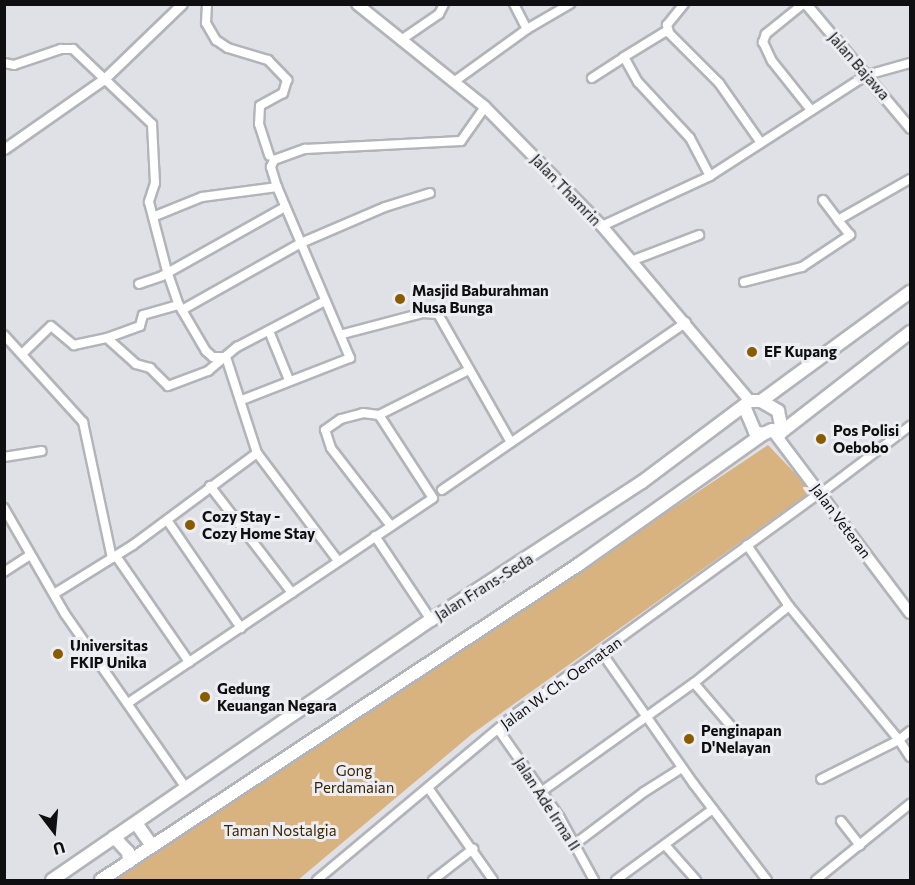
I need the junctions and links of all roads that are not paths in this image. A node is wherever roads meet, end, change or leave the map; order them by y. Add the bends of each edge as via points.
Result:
1 (182, 4) edge
2 (207, 4) edge
3 (357, 4) edge
4 (444, 4) edge
5 (514, 4) edge
6 (570, 4) edge
7 (684, 4) edge
8 (805, 4) edge
9 (527, 29) junction
10 (668, 30) junction
11 (401, 40) junction
12 (624, 57) junction
13 (4, 63) edge
14 (910, 63) edge
15 (867, 75) junction
16 (592, 78) dead end
17 (104, 79) junction
18 (455, 81) junction
19 (485, 107) junction
20 (811, 110) junction
21 (910, 128) edge
22 (761, 143) junction
23 (4, 149) edge
24 (269, 155) dead end
25 (710, 176) junction
26 (910, 179) edge
27 (278, 187) junction
28 (430, 193) dead end
29 (823, 200) dead end
30 (285, 207) junction
31 (155, 216) junction
32 (838, 220) junction
33 (602, 226) junction
34 (699, 235) dead end
35 (301, 243) junction
36 (631, 261) junction
37 (167, 271) junction
38 (744, 282) dead end
39 (139, 284) dead end
40 (910, 292) edge
41 (325, 302) junction
42 (181, 308) junction
43 (686, 322) junction
44 (269, 331) junction
45 (910, 332) edge
46 (343, 334) junction
47 (4, 335) edge
48 (107, 338) junction
49 (22, 354) junction
50 (226, 357) junction
51 (469, 369) junction
52 (290, 380) junction
53 (242, 400) junction
54 (752, 403) junction
55 (379, 415) junction
56 (910, 426) edge
57 (772, 431) junction
58 (510, 441) junction
59 (42, 451) dead end
60 (257, 453) junction
61 (4, 457) edge
62 (210, 486) junction
63 (442, 490) dead end
64 (817, 496) junction
65 (4, 508) edge
66 (167, 520) junction
67 (391, 526) junction
68 (375, 536) junction
69 (747, 544) junction
70 (29, 556) junction
71 (114, 557) junction
72 (338, 561) junction
73 (4, 572) edge
74 (292, 593) junction
75 (54, 594) junction
76 (789, 606) junction
77 (910, 613) edge
78 (431, 620) junction
79 (242, 628) junction
80 (602, 653) junction
81 (189, 662) junction
82 (694, 682) junction
83 (128, 703) junction
84 (648, 717) junction
85 (498, 729) junction
86 (910, 731) edge
87 (736, 732) dead end
88 (899, 740) junction
89 (910, 757) edge
90 (682, 768) junction
91 (821, 779) dead end
92 (186, 788) junction
93 (429, 789) junction
94 (541, 792) junction
95 (910, 804) edge
96 (712, 809) junction
97 (841, 821) dead end
98 (136, 823) junction
99 (114, 837) junction
100 (575, 844) junction
101 (665, 845) junction
102 (860, 845) junction
103 (152, 846) junction
104 (473, 849) junction
105 (129, 862) junction
106 (52, 880) edge
107 (101, 880) edge
108 (317, 880) edge
109 (433, 880) edge
110 (493, 880) edge
111 (594, 880) edge
112 (616, 880) edge
113 (696, 880) edge
114 (767, 880) edge
115 (816, 880) edge

1 - 17 street
2 - 24 street via 206,23 216,40 228,48 268,60 287,80 283,93 266,100 260,109 259,124
3 - 11 main road, Jalan Thamrin
4 - 11 street via 439,14
5 - 9 street
6 - 9 street
7 - 10 street
8 - 15 street, Jalan Bajawa
8 - 20 street via 766,34 763,42 772,61
9 - 18 street
10 - 12 street
10 - 22 street via 719,83
11 - 18 main road, Jalan Thamrin
12 - 16 street
12 - 25 street via 638,82 690,138
13 - 17 street via 14,65 61,49 73,49
14 - 15 street
15 - 20 street
15 - 21 street, Jalan Bajawa
17 - 23 street
17 - 31 street via 153,126 155,183 149,202
18 - 19 main road, Jalan Thamrin
19 - 27 street via 461,141 330,146 281,155 271,167
19 - 33 main road, Jalan Thamrin
20 - 22 street
22 - 25 street
25 - 33 street
26 - 32 street
27 - 30 street
27 - 31 street via 202,197
28 - 35 street via 385,207
29 - 32 street
30 - 35 street
30 - 37 street
31 - 37 street
32 - 38 street via 850,235 802,267
33 - 36 main road, Jalan Thamrin
34 - 36 street
35 - 41 street
35 - 42 street
36 - 43 main road, Jalan Thamrin
37 - 39 street
37 - 42 street
40 - 54 main road, Jalan Frans-Seda
41 - 44 street
41 - 46 street
42 - 48 street via 143,315 140,326
42 - 50 street via 206,351 213,357
43 - 54 main road, Jalan Thamrin
43 - 58 street
44 - 50 street
44 - 52 street
45 - 57 main road
46 - 51 street via 390,320 436,313
46 - 52 street via 349,359
47 - 49 street
48 - 49 street via 72,344 51,326
48 - 50 street via 136,364 150,368 168,386 208,371
49 - 71 street via 83,422
50 - 53 street
51 - 55 street
51 - 58 street
52 - 53 street
53 - 60 street
54 - 57 main road via 755,432
54 - 57 main road via 778,411
54 - 78 main road, Jalan Frans-Seda via 642,482
55 - 67 street via 433,498
55 - 67 street via 363,413 341,419 325,430 331,448
56 - 64 street, Jalan W. Ch. Oematan
57 - 64 main road, Jalan Veteran
57 - 103 main road via 578,565
58 - 63 street
59 - 61 street
60 - 62 street
60 - 72 street
62 - 66 street
62 - 74 street
64 - 69 street, Jalan W. Ch. Oematan
64 - 77 main road, Jalan Veteran
65 - 70 street
66 - 71 street
66 - 79 street
67 - 68 street
68 - 72 street
68 - 78 street
69 - 76 street
69 - 80 street, Jalan W. Ch. Oematan
70 - 73 street
70 - 75 street
71 - 75 street
71 - 81 street
72 - 74 street
74 - 79 street
75 - 83 street
76 - 82 street
76 - 88 street
78 - 92 main road, Jalan Frans-Seda
79 - 81 street
80 - 84 street
80 - 85 street, Jalan W. Ch. Oematan
81 - 83 street
82 - 84 street
82 - 87 street
83 - 92 street
84 - 90 street
84 - 94 street
85 - 93 street, Jalan W. Ch. Oematan
85 - 94 street, Jalan Ade Irma II
86 - 88 street
88 - 89 street
88 - 91 street
90 - 96 street
90 - 100 street
92 - 98 main road, Jalan Frans-Seda
93 - 104 street
93 - 108 street, Jalan W. Ch. Oematan
94 - 100 street, Jalan Ade Irma II
95 - 102 street
96 - 101 street
96 - 114 street
97 - 102 street
98 - 99 main road, Jalan Frans-Seda
98 - 103 main road
99 - 105 main road via 128,852
99 - 106 main road, Jalan Frans-Seda
100 - 111 street, Jalan Ade Irma II
101 - 112 street
101 - 113 street
102 - 115 street
103 - 105 main road
104 - 109 street
104 - 110 street
105 - 107 main road

